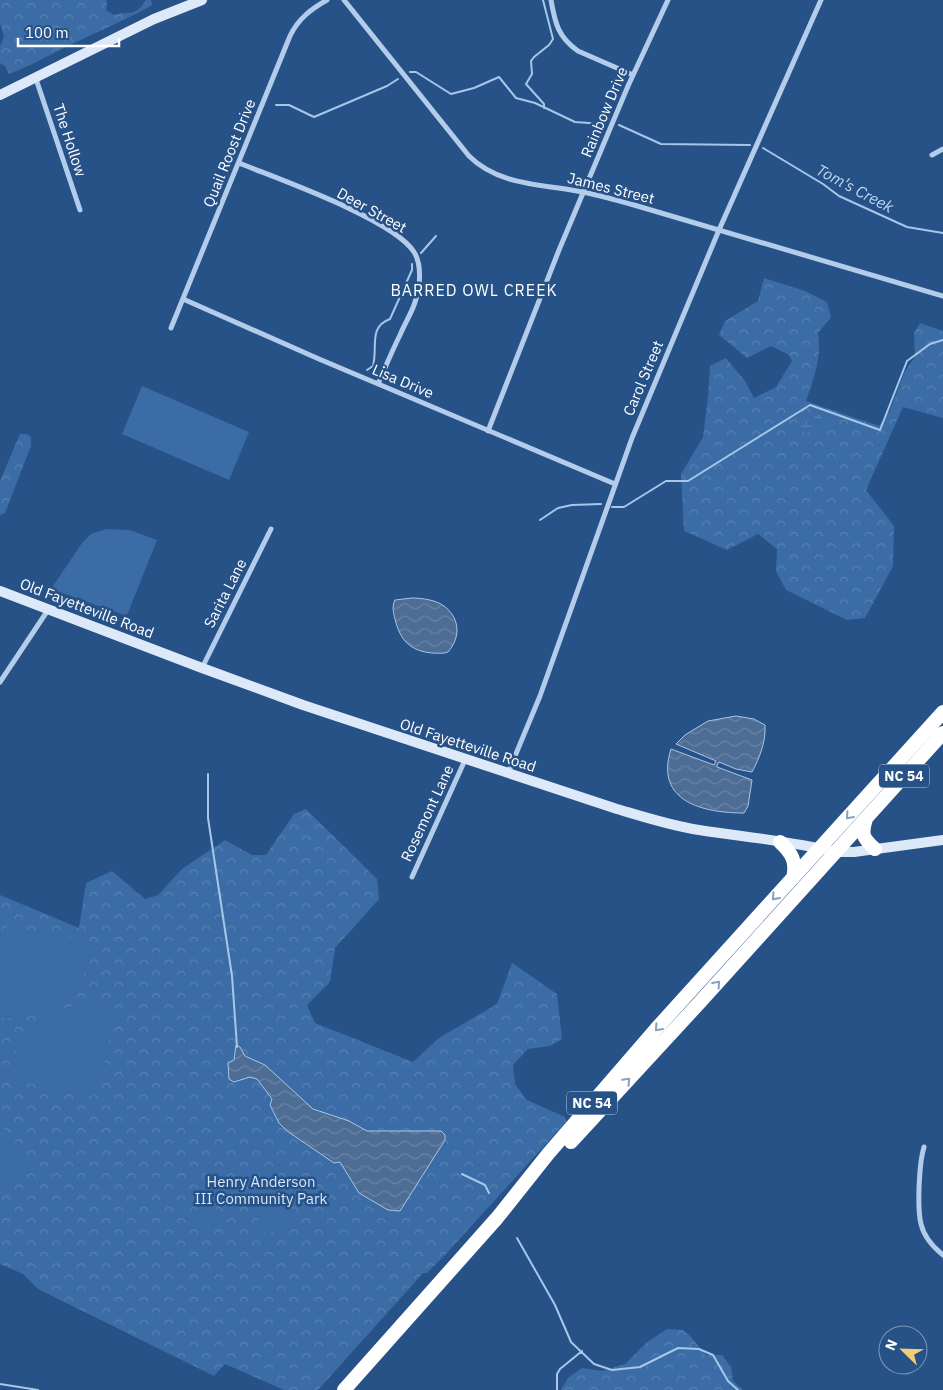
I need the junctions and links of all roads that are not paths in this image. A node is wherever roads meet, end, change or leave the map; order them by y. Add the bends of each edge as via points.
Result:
1 (202, 0) edge
2 (327, 0) edge
3 (344, 0) edge
4 (551, 0) edge
5 (668, 0) edge
6 (821, 0) edge
7 (633, 75) junction
8 (36, 78) junction
9 (0, 95) edge
10 (943, 149) edge
11 (932, 155) dead end
12 (238, 163) junction
13 (583, 192) junction
14 (80, 210) dead end
15 (719, 230) junction
16 (943, 296) edge
17 (183, 299) junction
18 (172, 328) dead end
19 (378, 384) junction
20 (488, 431) junction
21 (615, 484) junction
22 (271, 529) dead end
23 (0, 591) edge
24 (48, 610) junction
25 (202, 668) junction
26 (0, 682) edge
27 (943, 712) edge
28 (943, 734) edge
29 (466, 760) junction
30 (508, 773) junction
31 (866, 819) junction
32 (943, 840) edge
33 (780, 842) junction
34 (819, 848) junction
35 (875, 849) junction
36 (836, 852) junction
37 (412, 876) dead end
38 (793, 878) junction
39 (924, 1147) dead end
40 (497, 1218) junction
41 (943, 1254) edge
42 (344, 1390) edge

1 - 8 street via 154,19
2 - 12 street, Quail Roost Drive via 314,7 294,28
3 - 13 street, James Street via 476,164 521,183
4 - 7 street via 557,28 570,45
5 - 7 street, Rainbow Drive
6 - 15 street, Carol Street
7 - 13 street, Rainbow Drive
8 - 9 street
8 - 14 street, The Hollow
10 - 11 street
12 - 17 street, Quail Roost Drive
12 - 19 street, Deer Street via 366,217 406,243 415,253 419,283 415,303
13 - 15 street, James Street
13 - 20 street, Rainbow Drive
15 - 16 street, James Street
15 - 21 street, Carol Street
17 - 18 street, Quail Roost Drive
17 - 19 street, Lisa Drive
19 - 20 street, Lisa Drive
20 - 21 street, Lisa Drive
21 - 30 street, Carol Street via 540,696
22 - 25 street, Sarita Lane
23 - 24 street, Old Fayetteville Road
24 - 25 street, Old Fayetteville Road
24 - 26 street
25 - 29 street, Old Fayetteville Road
27 -> 34 highway, NC 54
28 - 31 highway, NC 54
29 - 30 street, Old Fayetteville Road
29 - 37 street, Rosemont Lane
30 - 33 street, Old Fayetteville Road via 617,810 677,825
31 - 35 highway via 864,838
31 - 36 highway, NC 54
32 - 35 street, Old Fayetteville Road
33 - 34 street, Old Fayetteville Road
33 - 38 highway via 794,860
34 - 36 street, Old Fayetteville Road
34 - 38 highway, NC 54
35 - 36 street, Old Fayetteville Road
40 -> 36 highway, NC 54 via 524,1193
38 -> 40 highway, NC 54 via 652,1034
39 - 41 street via 920,1160 920,1223 932,1246
40 - 42 highway, NC 54

